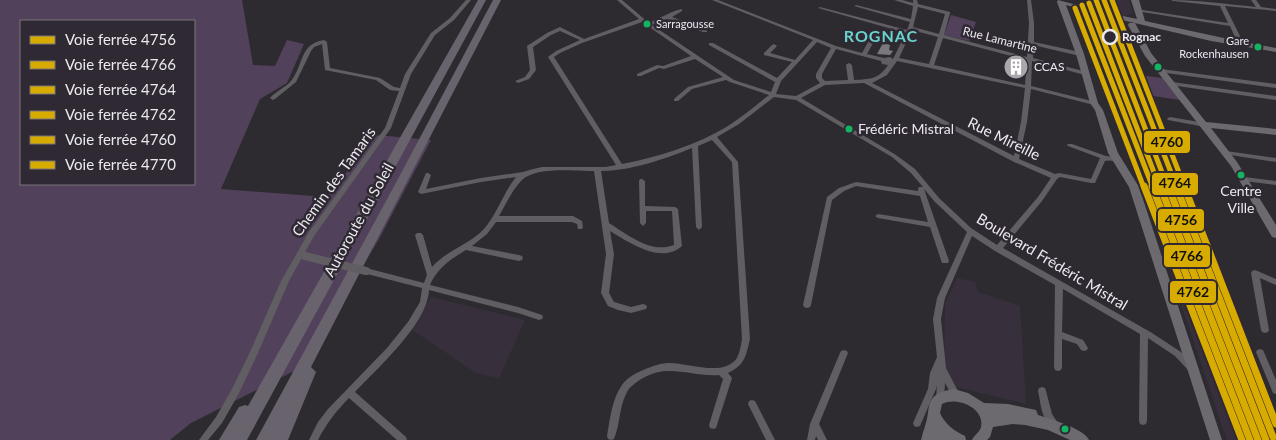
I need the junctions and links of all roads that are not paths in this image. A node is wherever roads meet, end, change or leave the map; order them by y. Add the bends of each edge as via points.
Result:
1 (468, 0) edge
2 (482, 0) edge
3 (498, 0) edge
4 (619, 0) edge
5 (714, 0) edge
6 (896, 0) edge
7 (1029, 0) edge
8 (1173, 0) edge
9 (1253, 0) edge
10 (1058, 1) edge
11 (916, 3) edge
12 (1221, 4) junction
13 (856, 6) dead end
14 (1137, 6) edge
15 (820, 8) dead end
16 (1088, 9) tunnel mouth
17 (1260, 9) junction
18 (680, 10) dead end
19 (1276, 10) edge
20 (668, 17) junction
21 (642, 20) junction
22 (912, 21) junction
23 (1136, 23) junction
24 (649, 25) junction
25 (1232, 25) junction
26 (909, 30) junction
27 (705, 31) dead end
28 (940, 35) junction
29 (874, 36) dead end
30 (816, 40) junction
31 (585, 41) junction
32 (1031, 43) junction
33 (711, 44) dead end
34 (1241, 44) junction
35 (774, 46) dead end
36 (834, 46) junction
37 (1276, 50) edge
38 (1080, 54) junction
39 (864, 55) junction
40 (694, 57) junction
41 (1030, 58) junction
42 (796, 62) junction
43 (893, 62) junction
44 (849, 65) dead end
45 (931, 66) junction
46 (1161, 71) junction
47 (1085, 73) junction
48 (639, 75) dead end
49 (726, 78) junction
50 (518, 81) dead end
51 (778, 81) junction
52 (864, 81) junction
53 (851, 82) junction
54 (824, 83) junction
55 (1172, 84) junction
56 (1276, 86) edge
57 (1029, 87) junction
58 (402, 90) junction
59 (773, 95) junction
60 (273, 98) dead end
61 (797, 98) junction
62 (1276, 98) edge
63 (676, 100) dead end
64 (1094, 104) junction
65 (1170, 118) dead end
66 (1205, 125) junction
67 (1276, 132) edge
68 (713, 136) junction
69 (695, 144) junction
70 (1070, 145) dead end
71 (1226, 153) junction
72 (1105, 158) junction
73 (1117, 159) junction
74 (1016, 160) junction
75 (1276, 160) edge
76 (620, 167) junction
77 (596, 169) junction
78 (525, 174) junction
79 (428, 175) dead end
80 (1055, 177) junction
81 (1244, 179) junction
82 (642, 181) dead end
83 (922, 182) junction
84 (1276, 183) edge
85 (922, 194) junction
86 (642, 208) junction
87 (878, 216) dead end
88 (495, 218) junction
89 (642, 223) dead end
90 (606, 225) junction
91 (933, 225) junction
92 (580, 227) dead end
93 (699, 227) dead end
94 (971, 231) junction
95 (1276, 234) edge
96 (419, 235) dead end
97 (464, 247) junction
98 (998, 249) junction
99 (302, 256) junction
100 (519, 258) dead end
101 (946, 261) dead end
102 (431, 275) junction
103 (1276, 282) edge
104 (1059, 283) junction
105 (426, 287) junction
106 (807, 305) dead end
107 (311, 306) junction
108 (643, 307) dead end
109 (334, 310) junction
110 (540, 317) dead end
111 (1265, 330) dead end
112 (1146, 333) junction
113 (1058, 334) junction
114 (1084, 348) dead end
115 (1260, 352) dead end
116 (844, 353) dead end
117 (1190, 356) junction
118 (941, 363) junction
119 (1058, 367) dead end
120 (1194, 370) junction
121 (721, 372) junction
122 (1276, 390) edge
123 (1042, 391) dead end
124 (350, 392) junction
125 (956, 395) junction
126 (940, 398) junction
127 (752, 404) dead end
128 (982, 409) junction
129 (934, 413) junction
130 (1143, 421) dead end
131 (918, 423) dead end
132 (988, 423) junction
133 (1054, 423) junction
134 (814, 424) junction
135 (713, 425) dead end
136 (611, 436) dead end
137 (942, 437) edge
138 (981, 439) edge
139 (1081, 439) edge
140 (203, 440) edge
141 (227, 440) edge
142 (238, 440) edge
143 (264, 440) edge
144 (280, 440) edge
145 (313, 440) edge
146 (403, 440) edge
147 (771, 440) edge
148 (811, 440) edge
149 (823, 440) edge
150 (927, 440) edge
151 (960, 440) edge
152 (1216, 440) edge

1 - 58 street, Chemin des Tamaris via 433,34
2 - 107 highway, Autoroute du Soleil
3 - 109 highway, Autoroute du Soleil
4 - 21 street, Boulevard Frédéric Mistral
5 - 30 street
6 - 11 street
7 - 32 street via 1033,21
8 - 12 street
9 - 17 street
10 - 16 street
10 - 38 street
11 - 22 street
11 - 28 street via 948,13
12 - 17 street
12 - 25 street
13 - 22 street
14 - 23 street
14 - 25 street
15 - 26 street, Rue Lamartine
17 - 19 street
18 - 20 street
20 - 24 street
20 - 27 street
21 - 24 street, Boulevard Frédéric Mistral
21 - 31 street
22 - 26 street
23 - 34 street
23 - 46 street via 1139,39
24 - 40 street, Boulevard Frédéric Mistral
25 - 34 street
26 - 28 street, Rue Lamartine
26 - 43 street
28 - 41 street, Rue Lamartine
28 - 45 street
29 - 39 street
30 - 36 street
30 - 42 street
31 - 50 street via 560,29 534,42 530,46 533,70
31 - 76 street via 555,53 552,61
32 - 38 street
32 - 41 street
33 - 51 street
34 - 37 street
35 - 42 street via 766,54
36 - 39 street
36 - 54 street via 819,74
38 - 47 street
39 - 43 street via 888,58
40 - 48 street
40 - 49 street, Boulevard Frédéric Mistral
41 - 47 street, Rue Lamartine
41 - 57 street
42 - 51 street
43 - 45 street
43 - 52 street via 885,74 872,81
44 - 53 street
45 - 57 street
46 - 55 street
46 - 56 street
47 - 64 street
49 - 59 street, Boulevard Frédéric Mistral
49 - 63 street via 690,88
51 - 59 street
52 - 53 street
52 - 74 street, Rue Mireille
53 - 54 street
54 - 61 street
55 - 62 street
55 - 66 street
57 - 64 street
57 - 74 street
58 - 60 street via 392,89 378,80 327,70 326,46 320,42 313,45 290,86
58 - 99 street, Chemin des Tamaris via 388,128 311,234
59 - 61 street, Boulevard Frédéric Mistral
59 - 68 street via 726,131
61 - 83 street, Boulevard Frédéric Mistral via 894,156
64 - 73 street
65 - 66 street
66 - 67 street
66 - 71 street
68 - 69 street
68 - 121 street via 735,162 746,340 739,361
69 - 76 street
69 - 93 street
70 - 72 street
71 - 75 street
71 - 81 street
72 - 73 street
72 - 80 street, Rue Mireille via 1093,181
73 - 117 street via 1134,187
74 - 80 street, Rue Mireille
76 - 77 street
77 - 78 street via 545,170
77 - 90 street
78 - 79 street via 421,192
78 - 88 street via 513,187
80 - 98 street
81 - 84 street
81 - 95 street
82 - 86 street
83 - 85 street
83 - 94 street, Boulevard Frédéric Mistral
85 - 91 street
85 - 106 street via 856,184 834,194 829,199
86 - 89 street
86 - 90 street via 675,208 678,246 648,249
87 - 91 street
88 - 92 street via 573,219 580,222
88 - 97 street via 487,230
90 - 108 street via 610,254 605,293 611,304 620,308
91 - 101 street
94 - 98 street, Boulevard Frédéric Mistral
94 - 118 street via 942,298 937,319
96 - 102 street
97 - 100 street
97 - 102 street
98 - 104 street, Boulevard Frédéric Mistral
99 - 105 street, bridge
99 - 140 street, Chemin des Tamaris via 235,392
102 - 105 street
103 - 111 street via 1255,273
104 - 112 street, Boulevard Frédéric Mistral
104 - 113 street
105 - 110 street
105 - 124 street via 424,302 400,339
107 - 141 highway
107 - 142 highway, Autoroute du Soleil
109 - 143 highway, Autoroute du Soleil
109 - 144 highway
112 - 117 street, Boulevard Frédéric Mistral
112 - 120 street, Boulevard Frédéric Mistral via 1178,354
112 - 130 street
113 - 114 street via 1080,342
113 - 119 street
115 - 122 street
116 - 134 street
117 - 120 street
118 - 125 street
118 - 126 street
118 - 131 street via 934,373 932,389
120 - 152 street
121 - 135 street via 728,378
121 - 136 street via 671,366 649,371 627,385
123 - 133 street via 1048,416
124 - 145 street via 320,424
124 - 146 street
125 - 126 street
125 - 128 street
126 - 129 street
127 - 147 street
128 - 132 street
128 - 133 street via 1026,412
129 - 137 street
129 - 150 street
132 - 138 street
132 - 139 street via 1001,418 1030,419
133 - 139 street
134 - 148 street
134 - 149 street
137 - 151 street

